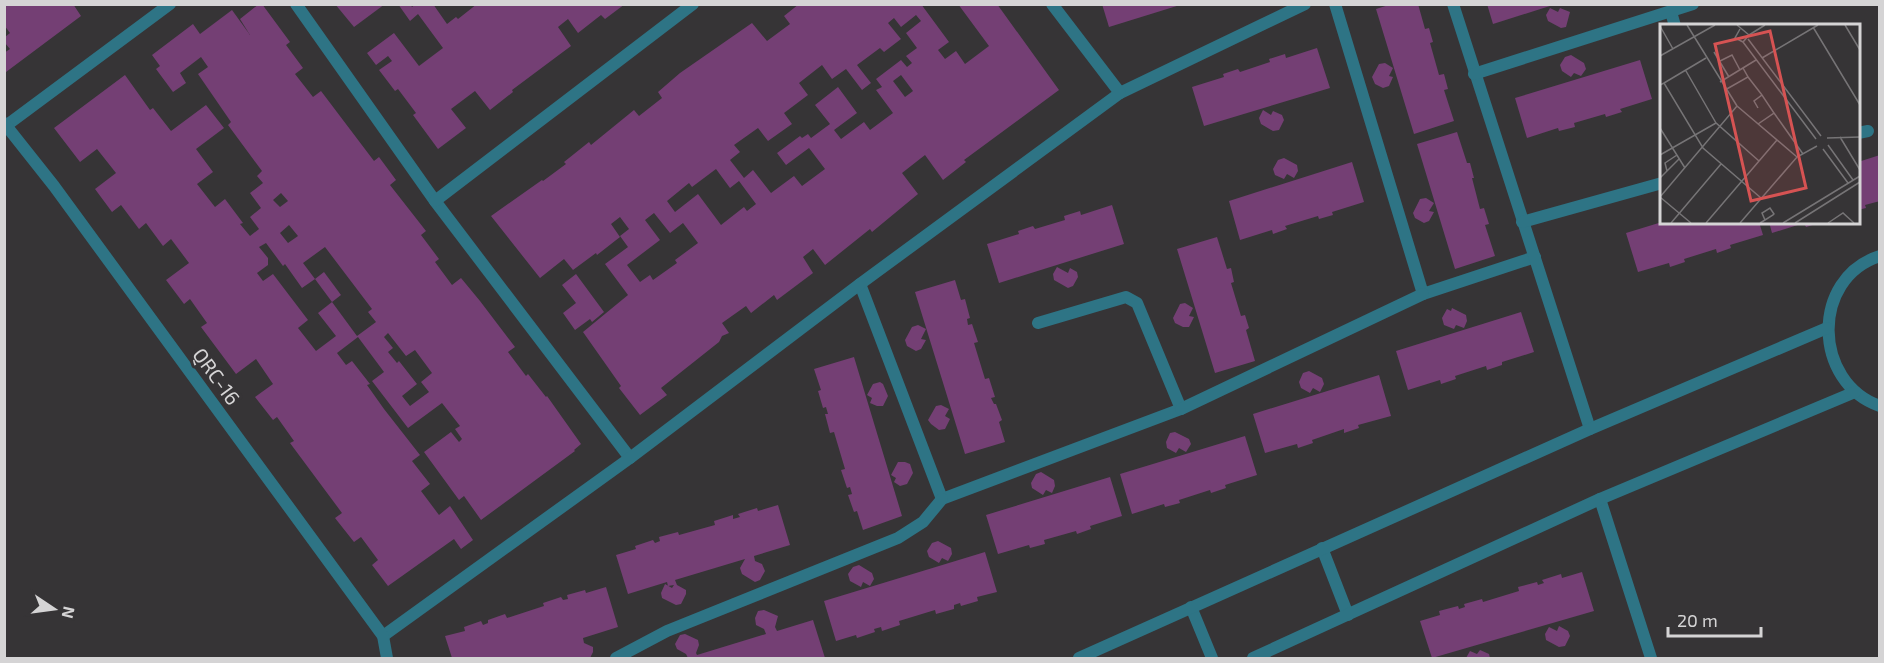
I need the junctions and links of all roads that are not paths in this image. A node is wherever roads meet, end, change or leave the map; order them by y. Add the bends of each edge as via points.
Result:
1 (170, 4) edge
2 (296, 4) edge
3 (693, 4) edge
4 (1052, 4) edge
5 (1305, 4) edge
6 (1335, 4) edge
7 (1453, 4) edge
8 (1693, 4) edge
9 (1671, 12) junction
10 (1675, 24) edge
11 (1473, 74) junction
12 (1120, 93) junction
13 (6, 124) edge
14 (1660, 184) edge
15 (435, 201) junction
16 (1522, 222) junction
17 (1880, 256) edge
18 (1535, 257) junction
19 (860, 284) junction
20 (1423, 294) junction
21 (1038, 323) dead end
22 (1827, 328) junction
23 (1855, 392) junction
24 (1880, 406) edge
25 (1181, 409) junction
26 (1590, 429) junction
27 (630, 458) junction
28 (942, 499) junction
29 (1600, 499) junction
30 (1322, 548) junction
31 (1191, 607) junction
32 (1348, 615) junction
33 (382, 636) junction
34 (387, 658) edge
35 (616, 658) edge
36 (1079, 658) edge
37 (1212, 658) edge
38 (1253, 658) edge
39 (1651, 658) edge

1 - 13 street
2 - 15 street
3 - 15 street
4 - 12 street
5 - 12 street
6 - 20 street
7 - 11 street
8 - 9 street
9 - 10 street
9 - 11 street
11 - 16 street
12 - 19 street
13 - 33 street, QRC-16
14 - 16 street
15 - 27 street
16 - 18 street
17 - 22 street via 1856,269 1841,285 1831,306
18 - 20 street
18 - 26 street
19 - 27 street
19 - 28 street
20 - 25 street
21 - 25 street via 1126,297 1134,300
22 - 23 street via 1834,363
22 - 26 street
23 - 24 street
23 - 29 street
25 - 28 street
26 - 30 street
27 - 33 street
28 - 35 street via 923,522 898,538 667,631
29 - 32 street
29 - 39 street
30 - 31 street
30 - 32 street
31 - 36 street
31 - 37 street
32 - 38 street
33 - 34 street, QRC-16

